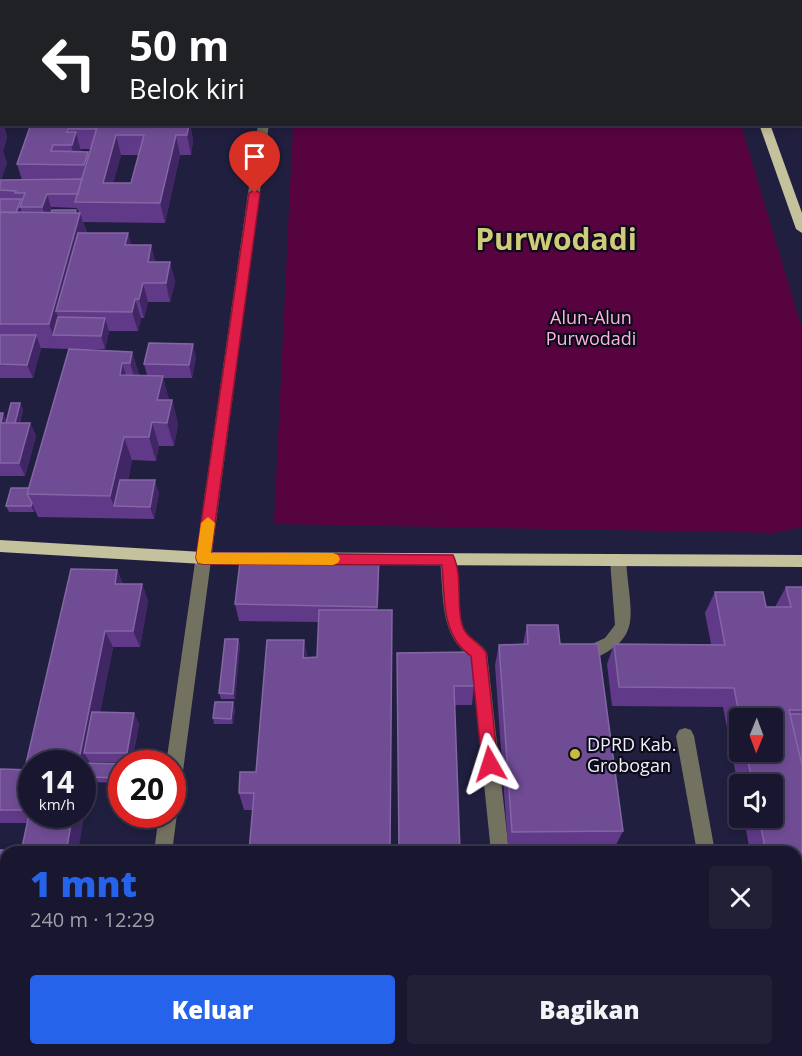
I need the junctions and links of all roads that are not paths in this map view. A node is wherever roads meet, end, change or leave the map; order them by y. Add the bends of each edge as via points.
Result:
1 (264, 126) edge
2 (765, 126) edge
3 (802, 229) edge
4 (0, 546) edge
5 (203, 558) junction
6 (448, 560) junction
7 (618, 560) junction
8 (802, 561) edge
9 (564, 658) edge
10 (685, 736) dead end
11 (177, 750) edge
12 (166, 828) edge
13 (164, 846) edge
14 (500, 846) edge
15 (705, 846) edge

1 - 5 street
2 - 3 main road
4 - 5 main road
5 - 6 main road
5 - 11 street
6 - 7 main road
6 - 14 street via 455,627 465,644 487,655
7 - 8 main road
7 - 9 street via 623,627 611,644 585,657
10 - 15 street
12 - 13 street

